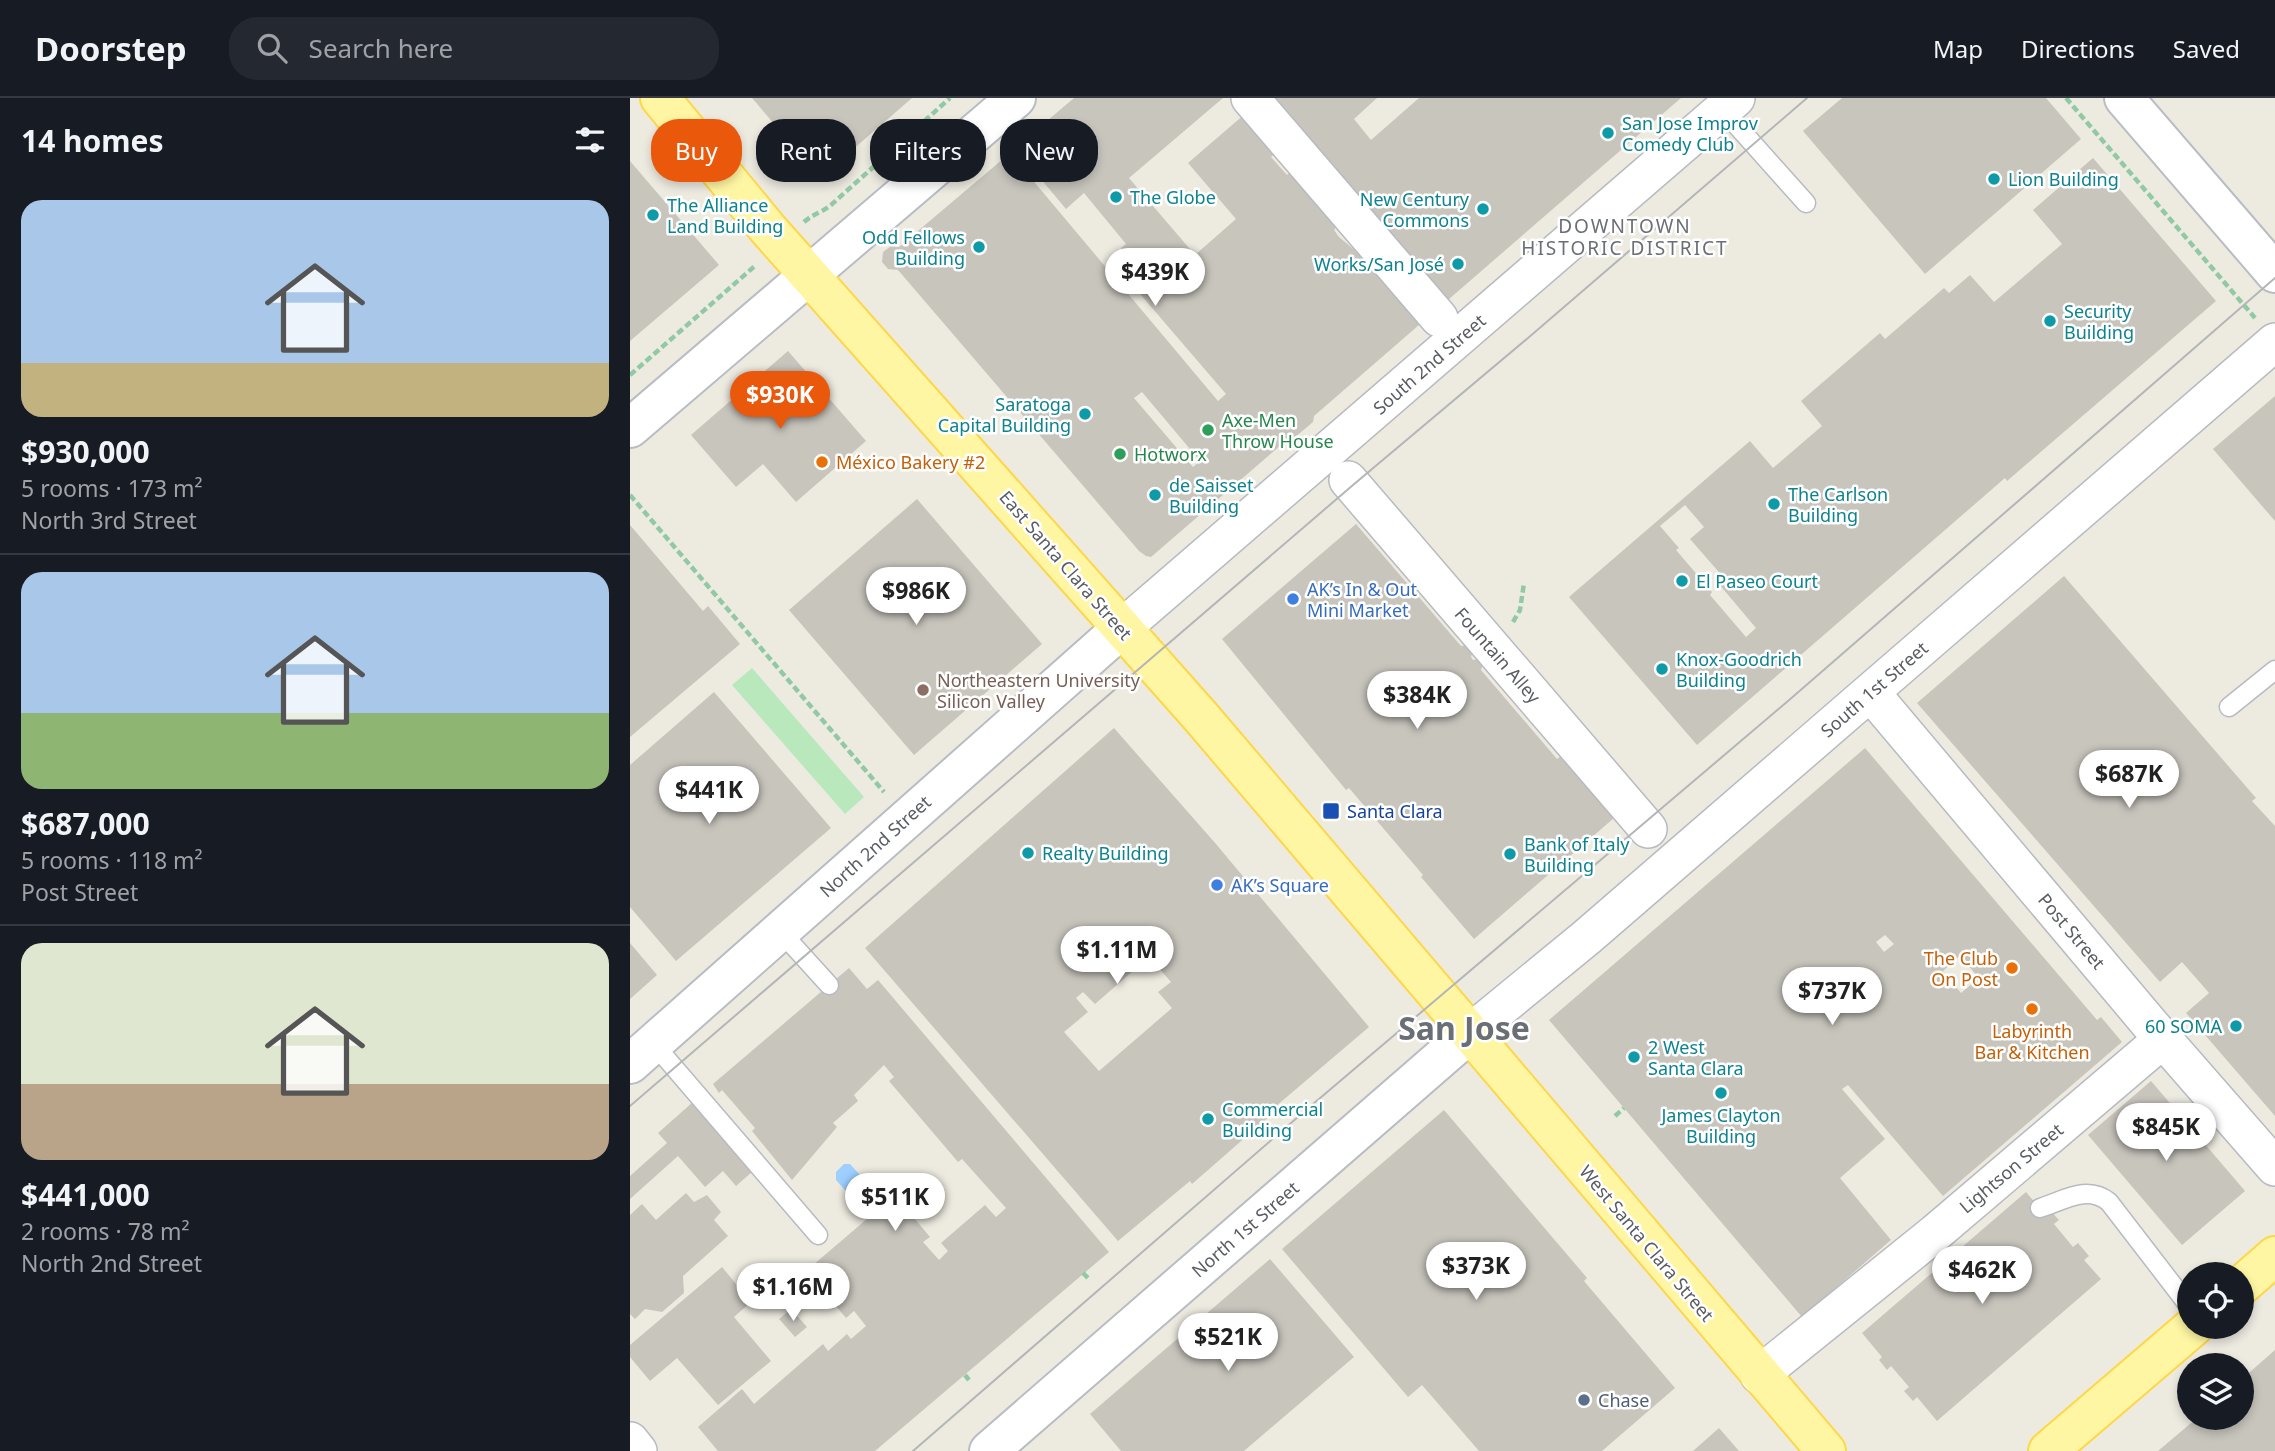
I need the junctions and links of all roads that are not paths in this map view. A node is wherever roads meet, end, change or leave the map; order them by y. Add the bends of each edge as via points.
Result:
1 (660, 98) edge
2 (1250, 98) edge
3 (2124, 98) edge
4 (1005, 101) edge
5 (1729, 104) edge
6 (1806, 203) dead end
7 (809, 273) junction
8 (2275, 273) edge
9 (1439, 318) dead end
10 (2275, 342) edge
11 (630, 428) edge
12 (1348, 480) dead end
13 (1121, 629) junction
14 (2275, 670) edge
15 (1871, 693) junction
16 (2229, 707) dead end
17 (1648, 830) dead end
18 (780, 930) junction
19 (829, 985) dead end
20 (2152, 1026) junction
21 (1470, 1033) junction
22 (642, 1054) edge
23 (2275, 1167) edge
24 (2039, 1208) dead end
25 (818, 1235) dead end
26 (2275, 1256) edge
27 (2254, 1274) edge
28 (2177, 1290) edge
29 (2179, 1339) edge
30 (1759, 1375) junction
31 (630, 1441) edge
32 (638, 1451) edge
33 (989, 1451) edge
34 (1826, 1451) edge
35 (2048, 1451) edge

1 - 7 main road, East Santa Clara Street
2 - 9 street
3 - 8 street
4 - 7 street
5 - 6 lane
5 - 13 street, South 2nd Street
7 - 11 street
7 - 13 main road, East Santa Clara Street
10 - 15 street, South 1st Street
12 - 17 street, Fountain Alley
13 - 18 street, North 2nd Street
13 - 21 main road, East Santa Clara Street
14 - 16 lane
15 - 20 street, Post Street
15 - 21 street, South 1st Street
18 - 19 lane
18 - 22 street, North 2nd Street
20 - 23 street, Post Street
20 - 30 street, Lightson Street via 1934,1234
21 - 30 main road, West Santa Clara Street
21 - 33 street, North 1st Street
22 - 25 lane
24 - 28 lane via 2085,1193 2101,1195
26 - 27 main road
29 - 35 main road
30 - 34 main road, West Santa Clara Street
31 - 32 street

